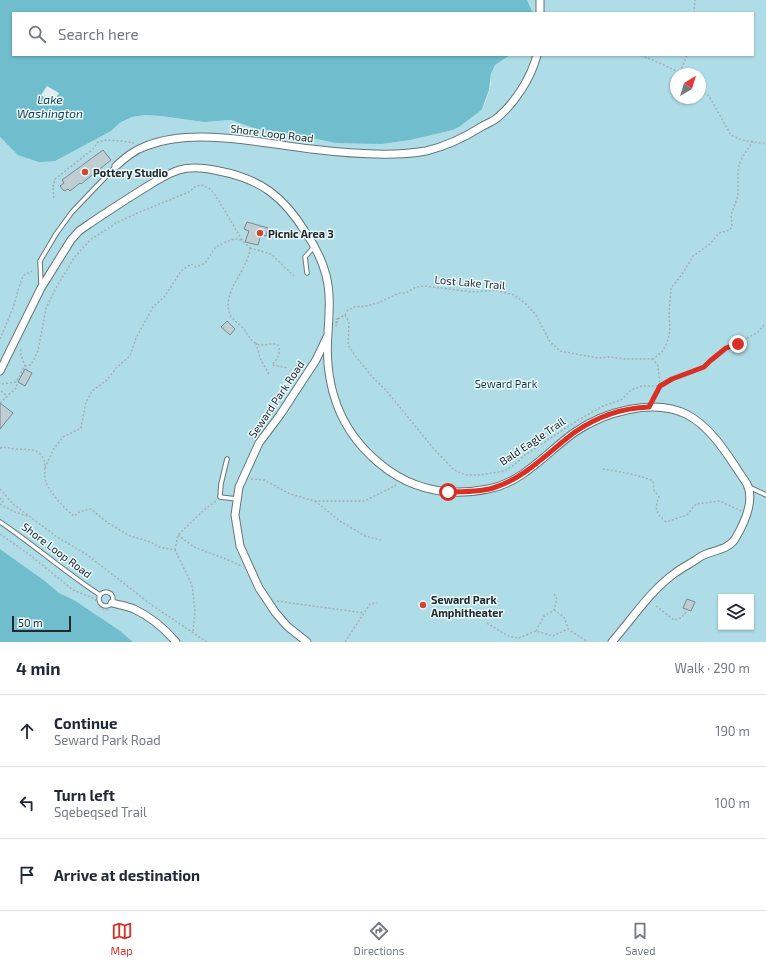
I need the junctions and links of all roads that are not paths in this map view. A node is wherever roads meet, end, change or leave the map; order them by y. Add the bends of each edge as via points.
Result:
1 (540, 0) edge
2 (540, 12) edge
3 (537, 56) edge
4 (116, 166) joint
5 (315, 246) junction
6 (307, 273) dead end
7 (41, 288) junction
8 (328, 335) junction
9 (8, 354) junction
10 (0, 358) edge
11 (0, 371) edge
12 (227, 459) dead end
13 (748, 486) junction
14 (766, 495) edge
15 (238, 499) junction
16 (0, 522) edge
17 (100, 595) junction
18 (115, 604) junction
19 (176, 642) edge
20 (307, 642) edge
21 (612, 642) edge

1 - 2 street
3 - 4 street, Shore Loop Road via 526,81 496,118 453,144 425,151 394,154 312,149 212,136 176,139 145,146
4 - 7 lane, Shore Loop Road via 72,212 56,234 40,262
5 - 6 lane via 305,257
5 - 7 street, Seward Park Road via 297,217 265,187 237,174 197,168 181,169 164,176 79,231
5 - 8 street, Seward Park Road via 329,288
7 - 9 street, Seward Park Road
8 - 13 street, Seward Park Road via 329,378 334,400 348,429 366,451 390,472 418,486 435,491 466,492 492,488 518,477 592,422 614,412 649,407 672,409 686,414 704,426
8 - 15 street, Seward Park Road via 316,360 259,442 239,487
9 - 10 street
9 - 11 street, Seward Park Road
12 - 15 lane via 220,497
13 - 14 lane, Seward Park Road
13 - 21 street via 747,514 731,544 705,554 674,574 650,596
15 - 20 street, Seward Park Road via 235,515 240,546 259,588 287,626
16 - 17 lane, Shore Loop Road
17 - 18 lane, Shore Loop Road via 104,592 110,593
17 - 18 lane, Shore Loop Road via 99,599 103,605
18 - 19 street, Shore Loop Road via 142,613

